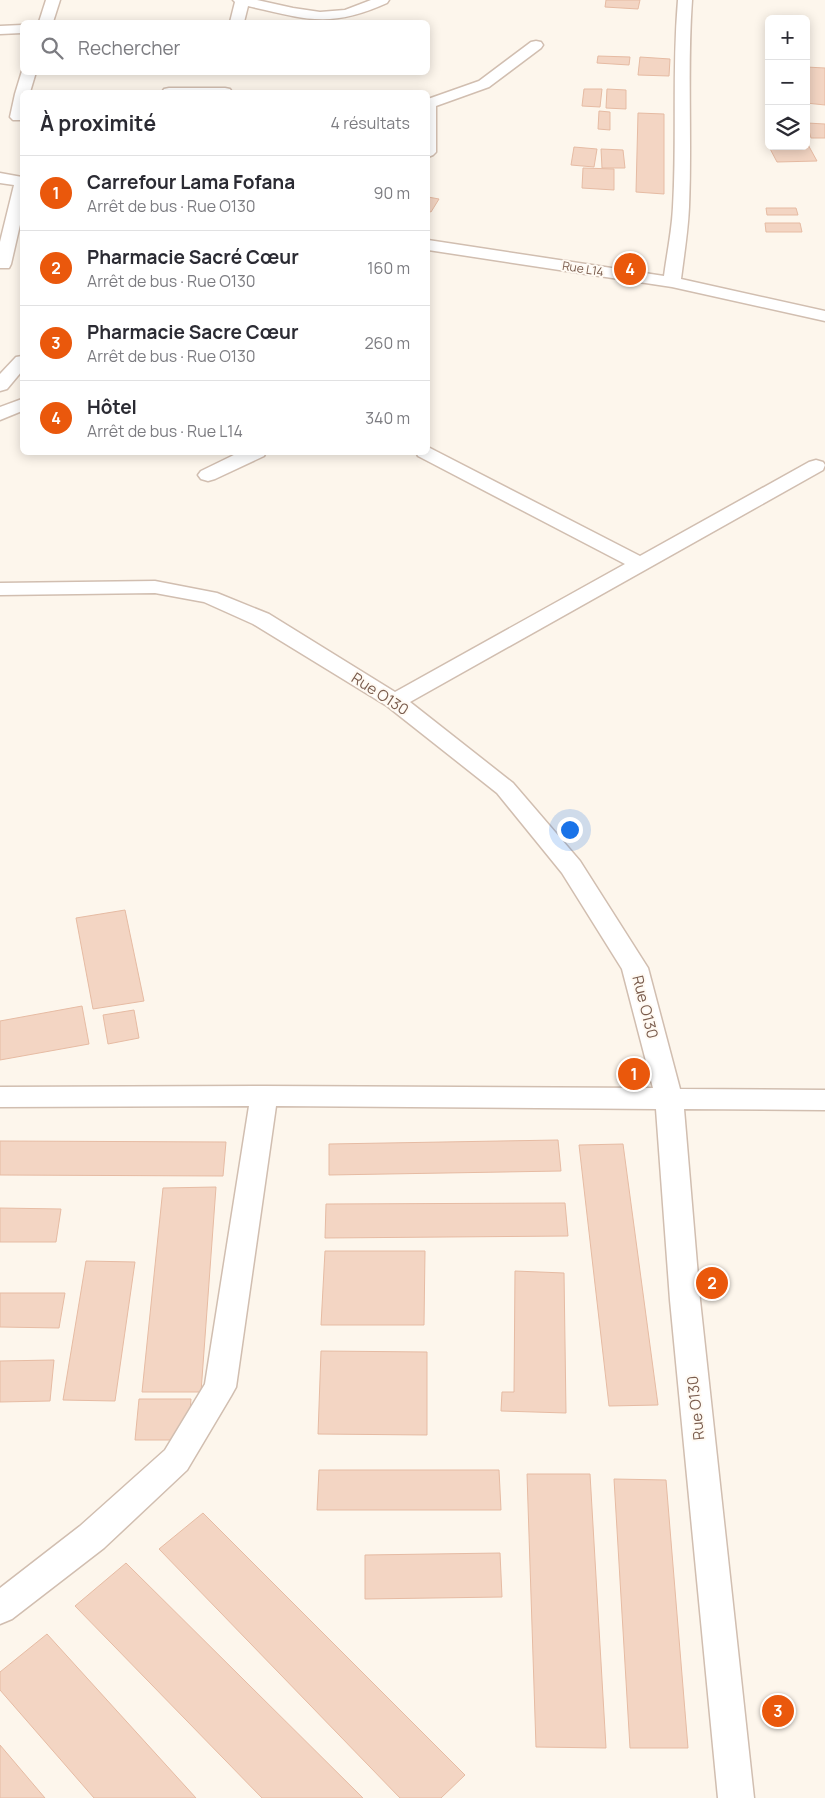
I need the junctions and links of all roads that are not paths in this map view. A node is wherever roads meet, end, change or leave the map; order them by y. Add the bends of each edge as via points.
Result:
1 (53, 0) edge
2 (241, 0) edge
3 (382, 0) edge
4 (685, 0) edge
5 (47, 20) edge
6 (238, 20) edge
7 (0, 30) edge
8 (20, 30) edge
9 (536, 45) dead end
10 (28, 75) edge
11 (225, 89) edge
12 (23, 90) edge
13 (206, 90) edge
14 (430, 103) edge
15 (20, 106) edge
16 (18, 117) dead end
17 (0, 178) edge
18 (20, 183) edge
19 (20, 192) edge
20 (430, 245) edge
21 (3, 264) dead end
22 (672, 282) junction
23 (825, 316) edge
24 (20, 363) edge
25 (0, 384) edge
26 (20, 406) edge
27 (0, 414) edge
28 (251, 455) edge
29 (430, 455) edge
30 (816, 466) dead end
31 (208, 475) dead end
32 (640, 564) junction
33 (0, 589) edge
34 (395, 701) junction
35 (264, 1096) junction
36 (0, 1097) edge
37 (669, 1099) junction
38 (825, 1100) edge
39 (0, 1608) edge
40 (736, 1798) edge

1 - 5 street
2 - 3 street via 331,16 347,14
2 - 6 street
4 - 22 street via 681,50 681,210
7 - 8 street
9 - 14 street via 484,84
10 - 12 street
11 - 13 street
15 - 16 street
17 - 18 street
19 - 21 street
20 - 22 street, Rue L14
22 - 23 street, Rue L14
24 - 25 street
26 - 27 street
28 - 31 street
29 - 32 street
30 - 32 street
32 - 34 street
33 - 34 street, Rue O130 via 155,588 210,597 260,619
34 - 37 street, Rue O130 via 505,788 571,867 635,968
35 - 36 street
35 - 37 street
35 - 39 street via 220,1388 176,1460 92,1537
37 - 38 street
37 - 40 street, Rue O130 via 685,1300

